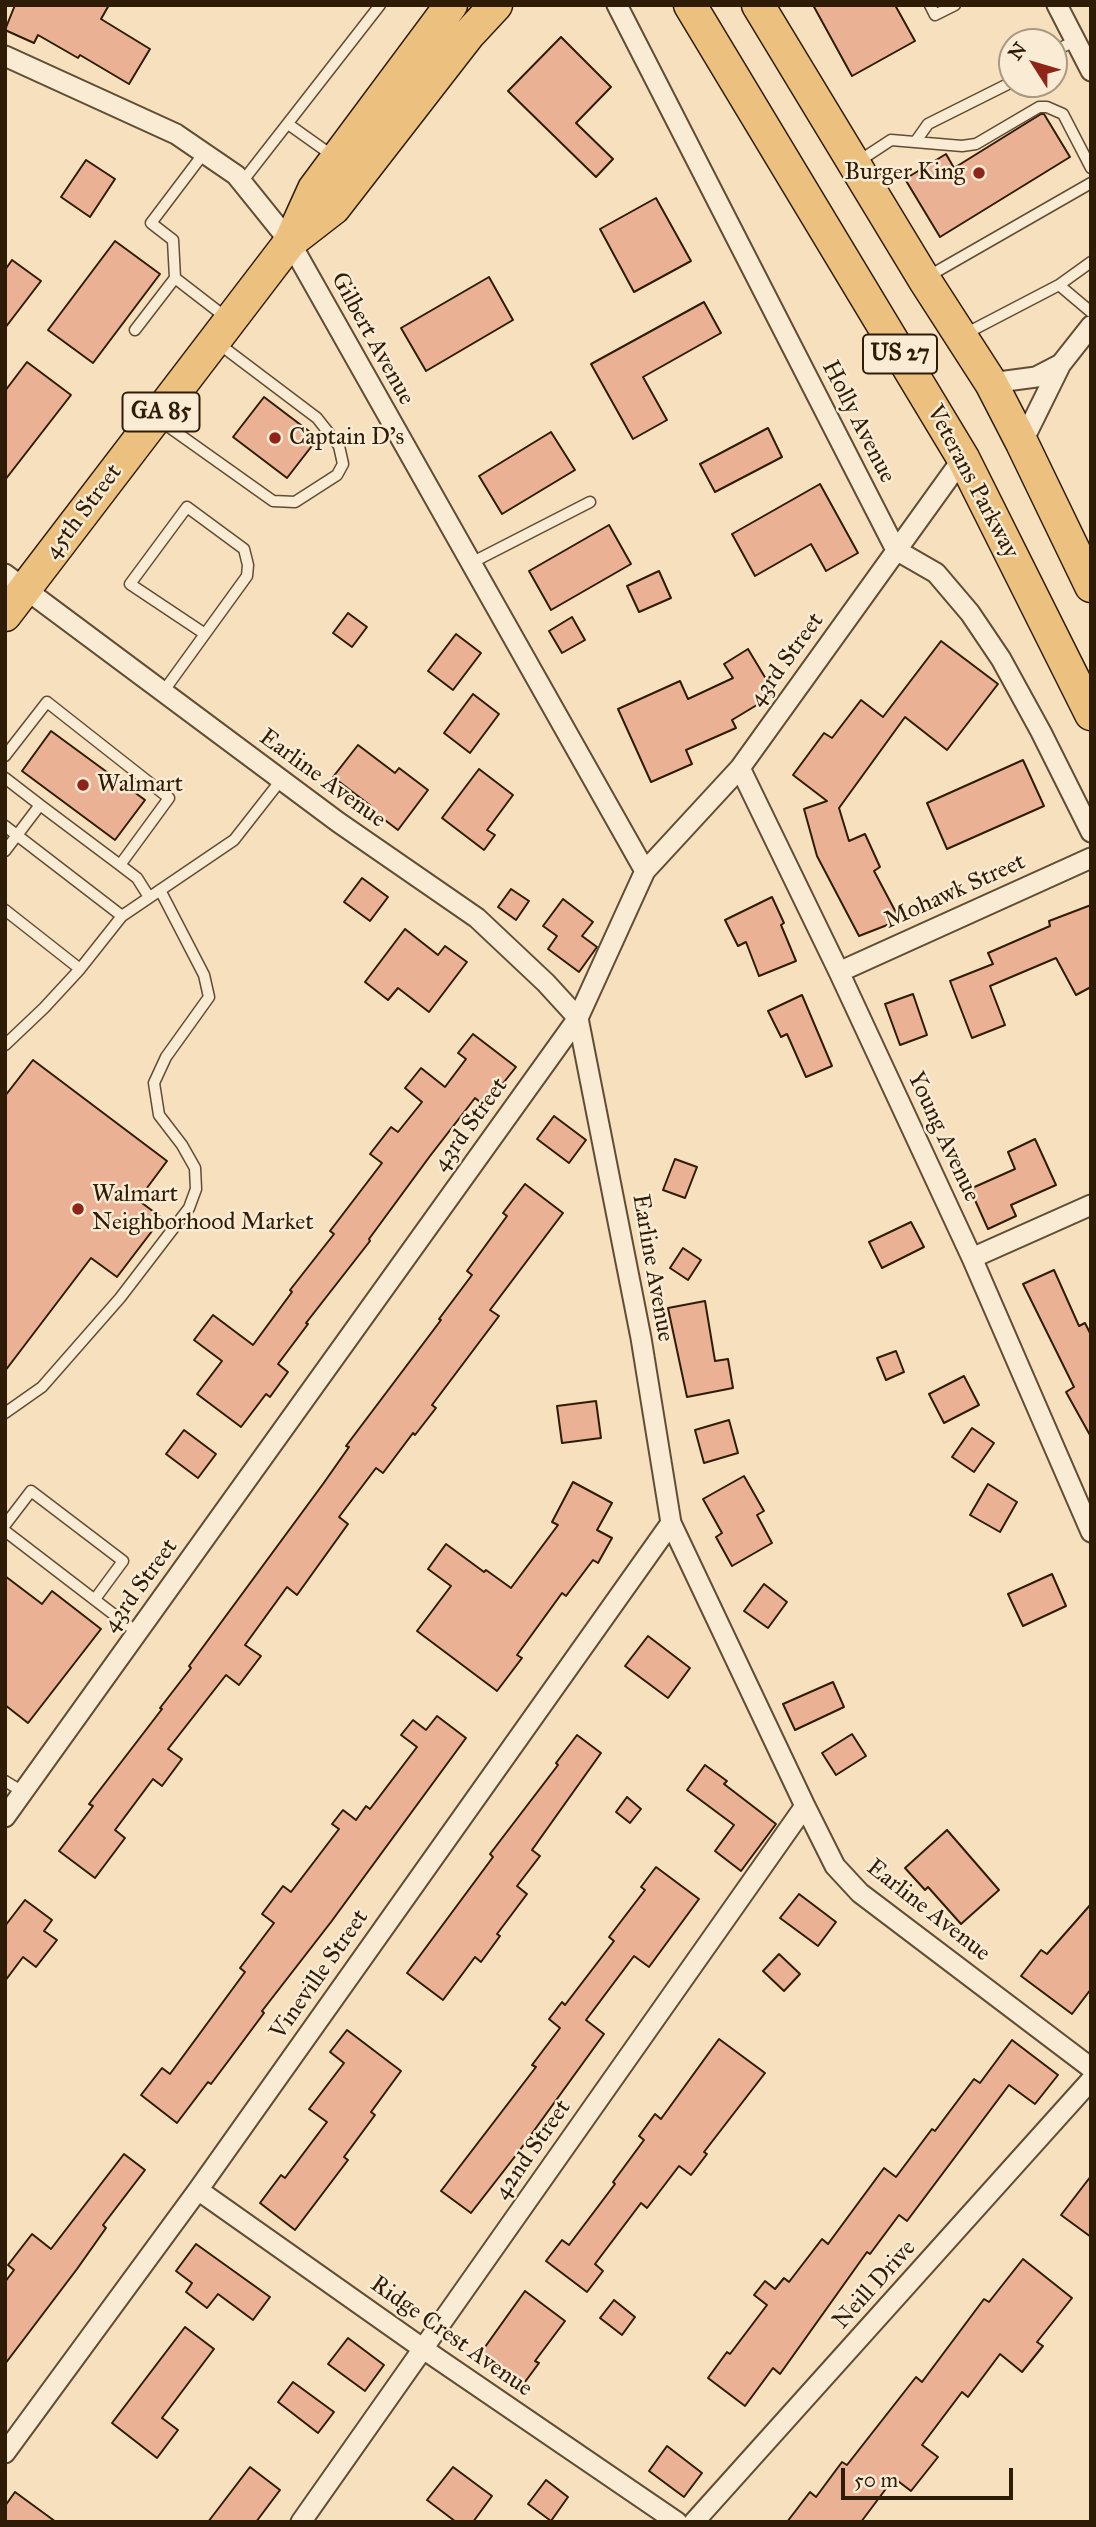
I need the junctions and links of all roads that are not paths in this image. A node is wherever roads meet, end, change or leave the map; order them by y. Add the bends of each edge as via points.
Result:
1 (380, 5) edge
2 (496, 5) edge
3 (517, 5) edge
4 (617, 5) edge
5 (690, 5) edge
6 (758, 5) edge
7 (930, 5) edge
8 (955, 5) edge
9 (1057, 5) edge
10 (444, 11) edge
11 (469, 34) junction
12 (1075, 41) junction
13 (1068, 44) edge
14 (5, 56) edge
15 (1091, 71) edge
16 (998, 89) edge
17 (288, 124) junction
18 (916, 141) junction
19 (204, 153) junction
20 (336, 159) junction
21 (853, 164) junction
22 (1091, 168) edge
23 (242, 182) junction
24 (1091, 183) edge
25 (290, 242) junction
26 (1091, 262) edge
27 (175, 278) junction
28 (924, 279) junction
29 (1059, 285) junction
30 (1091, 312) edge
31 (1091, 327) edge
32 (135, 330) dead end
33 (222, 330) junction
34 (959, 336) junction
35 (1061, 364) junction
36 (991, 383) junction
37 (156, 418) junction
38 (1023, 443) junction
39 (963, 457) junction
40 (590, 502) dead end
41 (896, 550) junction
42 (471, 563) junction
43 (16, 582) edge
44 (1091, 586) edge
45 (5, 615) edge
46 (205, 634) junction
47 (163, 692) junction
48 (1091, 714) edge
49 (5, 756) edge
50 (740, 768) junction
51 (5, 778) edge
52 (281, 780) junction
53 (40, 805) junction
54 (5, 827) edge
55 (1091, 832) edge
56 (18, 836) junction
57 (5, 851) edge
58 (1091, 858) edge
59 (120, 865) junction
60 (645, 870) junction
61 (160, 890) junction
62 (149, 897) junction
63 (5, 911) edge
64 (122, 916) junction
65 (80, 969) junction
66 (839, 972) junction
67 (578, 1018) junction
68 (5, 1045) edge
69 (1091, 1205) edge
70 (972, 1258) junction
71 (5, 1413) edge
72 (671, 1523) junction
73 (5, 1525) edge
74 (1090, 1528) edge
75 (5, 1531) edge
76 (95, 1599) junction
77 (138, 1633) junction
78 (5, 1780) edge
79 (23, 1792) junction
80 (805, 1806) junction
81 (5, 1817) edge
82 (1091, 2068) edge
83 (1091, 2080) edge
84 (198, 2190) junction
85 (422, 2348) junction
86 (5, 2453) edge
87 (301, 2522) edge
88 (677, 2522) edge
89 (694, 2522) edge

1 - 17 lane
2 - 11 main road, 45th Street / GA 85
3 - 11 main road
4 - 41 street, Holly Avenue
5 - 39 main road, Veterans Parkway / US 27
6 - 21 main road, US 27
7 - 8 lane via 935,15
9 - 12 street
10 - 20 main road, 45th Street / GA 85
11 - 25 main road, 45th Street / GA 85 via 334,208
12 - 13 lane
12 - 15 street
14 - 19 street, Gilbert Avenue via 176,134
16 - 18 lane via 928,124
17 - 20 lane
17 - 23 lane
18 - 21 lane via 891,140
18 - 22 lane via 976,144 1047,107 1063,114
19 - 23 street, Gilbert Avenue
19 - 27 lane via 151,223 173,240
20 - 25 main road, 45th Street / GA 85 via 314,189
21 - 28 main road, US 27
23 - 25 street, Gilbert Avenue
24 - 28 lane
25 - 33 main road, 45th Street / GA 85
25 - 42 street, Gilbert Avenue
26 - 29 lane
27 - 32 lane
27 - 33 lane
28 - 34 main road, US 27
29 - 30 lane
29 - 34 lane
31 - 35 street
33 - 37 main road, 45th Street / GA 85
33 - 37 lane via 317,418 339,446 342,464 337,475 295,502 273,502
34 - 36 main road, US 27
35 - 36 street via 1037,377
35 - 38 street
36 - 38 main road, US 27
37 - 43 main road, 45th Street / GA 85
38 - 44 main road, US 27
39 - 41 street, 43rd Street
39 - 48 main road, Veterans Parkway / US 27
40 - 42 lane
41 - 50 street, 43rd Street
41 - 55 street via 936,573 970,613 1001,659
42 - 60 street, Gilbert Avenue
43 - 45 main road, 45th Street / GA 85
43 - 47 street, Earline Avenue
46 - 46 lane via 247,576 248,565 244,549 187,507 130,584
46 - 47 lane
47 - 52 street, Earline Avenue
49 - 59 lane via 47,702 169,798
50 - 60 street, 43rd Street
50 - 66 street, Young Avenue
51 - 53 lane
52 - 61 lane via 234,840
52 - 67 street, Earline Avenue via 477,918
53 - 56 lane
53 - 59 lane
54 - 56 lane
56 - 57 lane
56 - 64 lane
58 - 66 street, Mohawk Street
59 - 62 lane via 137,878
60 - 67 street, 43rd Street
61 - 62 lane
61 - 71 lane via 204,975 209,998 166,1057 154,1083 159,1115 195,1168 196,1189 188,1208 120,1298 43,1387
62 - 64 lane
63 - 65 lane
64 - 65 lane
65 - 68 lane
66 - 70 street, Young Avenue
67 - 72 street, Earline Avenue via 641,1338
67 - 77 street, 43rd Street
69 - 70 street
70 - 74 street, Young Avenue
72 - 80 street, Earline Avenue
72 - 84 street, Vineville Street
73 - 76 lane via 31,1491 123,1561
75 - 76 lane
76 - 77 lane
77 - 79 street, 43rd Street
78 - 79 lane
79 - 81 street, 43rd Street
80 - 82 street, Earline Avenue via 835,1866 860,1893
80 - 85 street, 42nd Street
83 - 89 street, Neill Drive
84 - 85 street, Ridge Crest Avenue
84 - 86 street, Vineville Street
85 - 87 street, 42nd Street
85 - 88 street, Ridge Crest Avenue

